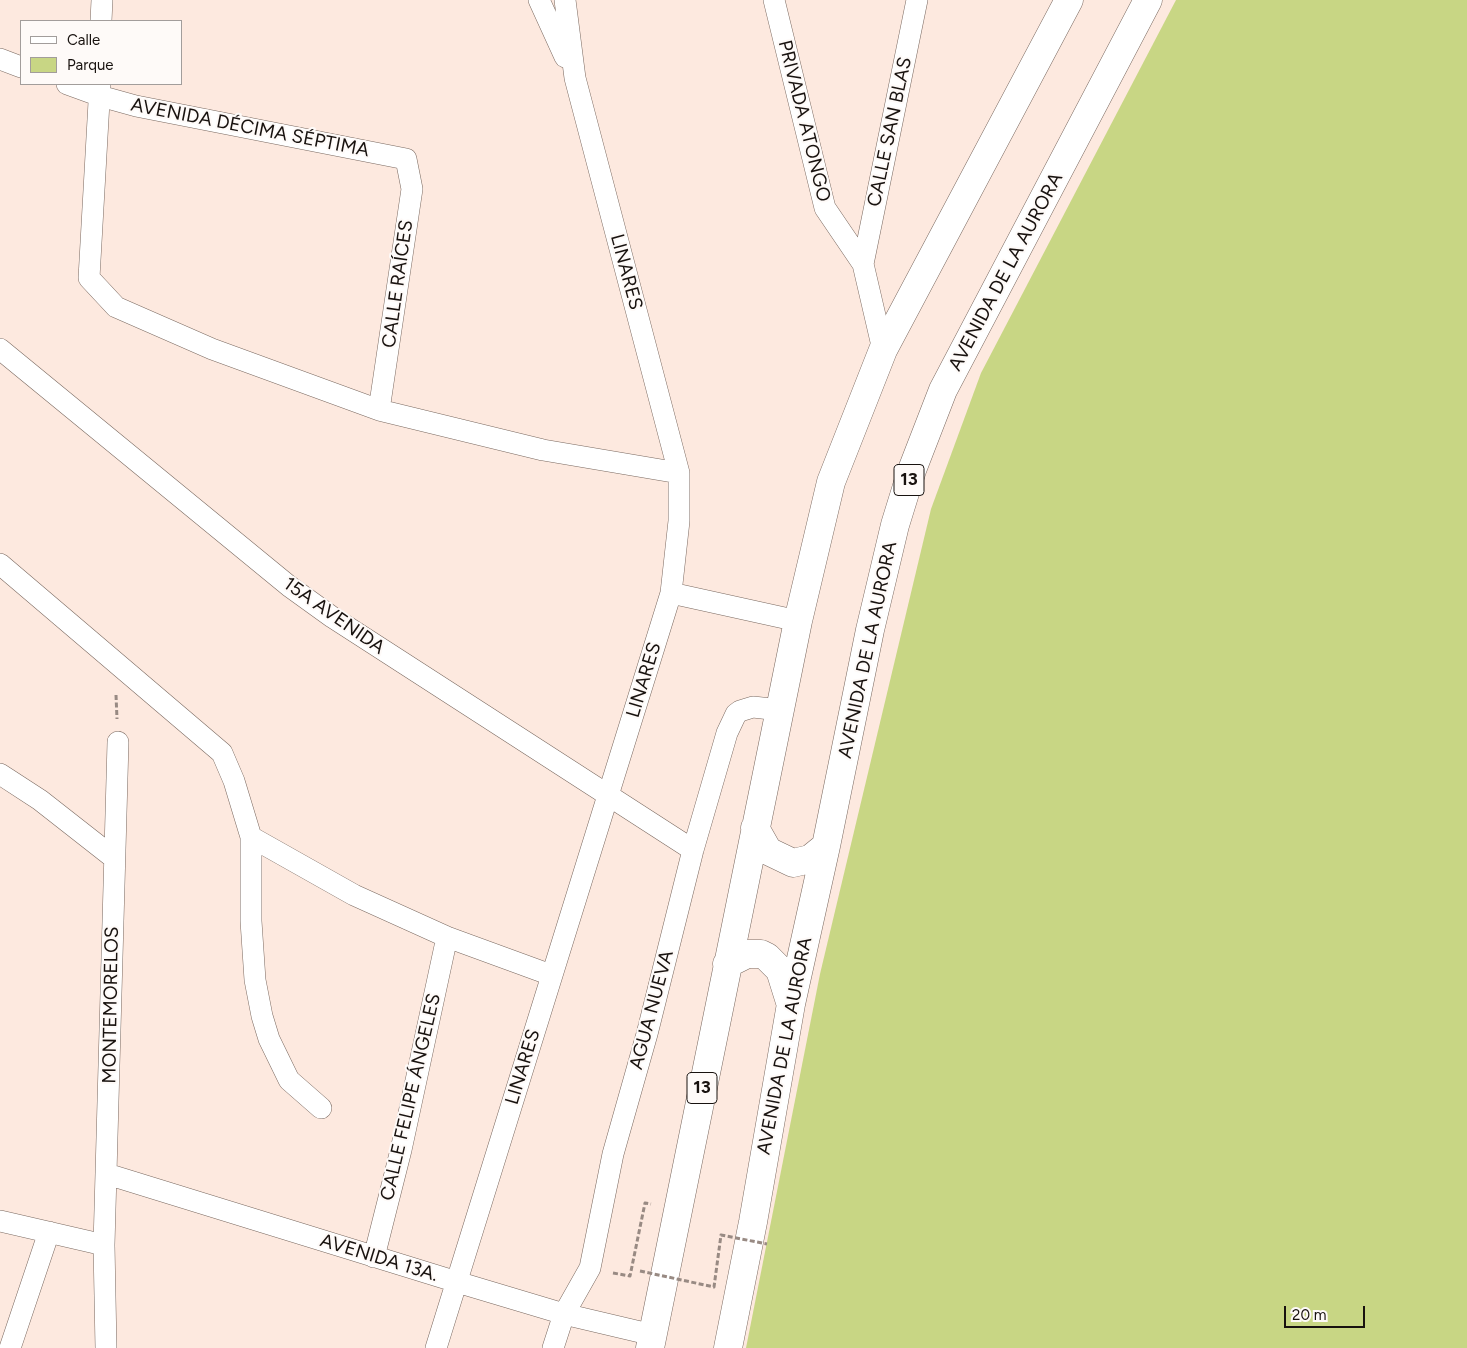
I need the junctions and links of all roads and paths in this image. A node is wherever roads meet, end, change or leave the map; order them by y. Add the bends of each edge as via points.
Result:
1 (102, 0) edge
2 (539, 0) edge
3 (564, 0) edge
4 (774, 0) edge
5 (917, 0) edge
6 (1069, 0) edge
7 (1148, 0) edge
8 (101, 20) edge
9 (575, 78) junction
10 (72, 85) edge
11 (100, 90) edge
12 (406, 159) joint
13 (863, 264) junction
14 (0, 349) edge
15 (882, 350) junction
16 (380, 410) junction
17 (679, 473) junction
18 (0, 564) edge
19 (671, 592) junction
20 (798, 621) junction
21 (115, 661) junction
22 (780, 710) junction
23 (118, 742) joint
24 (0, 774) edge
25 (608, 795) junction
26 (755, 828) junction
27 (251, 837) junction
28 (826, 846) junction
29 (693, 850) junction
30 (114, 858) junction
31 (447, 937) junction
32 (727, 964) junction
33 (551, 975) junction
34 (791, 1004) junction
35 (321, 1108) dead end
36 (107, 1174) junction
37 (650, 1212) dead end
38 (0, 1221) edge
39 (49, 1232) junction
40 (767, 1244) dead end
41 (104, 1245) junction
42 (374, 1257) junction
43 (642, 1261) dead end
44 (590, 1268) junction
45 (457, 1282) junction
46 (564, 1314) junction
47 (651, 1342) edge
48 (10, 1348) edge
49 (106, 1348) edge
50 (436, 1348) edge
51 (553, 1348) edge
52 (728, 1348) edge

1 - 8 street
2 - 9 street
3 - 9 street, LINARES
4 - 13 street, PRIVADA ATONGO via 825,208
5 - 13 street, CALLE SAN BLAS
6 - 15 main road, 13
7 - 28 main road, AVENIDA DE LA AURORA / 13 via 944,390 912,470 870,630
9 - 17 street, LINARES
10 - 11 street, AVENIDA DÉCIMA SÉPTIMA
11 - 12 street, AVENIDA DÉCIMA SÉPTIMA via 136,106
11 - 16 street via 88,278 116,307 212,349
12 - 16 street, CALLE RAÍCES via 412,189
13 - 15 street, PRIVADA ATONGO
14 - 25 street, 15A AVENIDA via 289,586
15 - 20 main road, 13 via 831,482
16 - 17 street via 543,450
17 - 19 street, LINARES via 679,521
18 - 21 street
19 - 20 street
19 - 25 street, LINARES
20 - 22 main road, 13
21 - 23 path
21 - 27 street via 222,752
22 - 26 main road, 13
22 - 29 street, AGUA NUEVA via 753,707 736,714 727,733
23 - 30 street, MONTEMORELOS
24 - 30 street via 40,800
25 - 29 street, 15A AVENIDA
25 - 33 street, LINARES
26 - 28 main road via 768,851 793,863 810,859
26 - 32 main road, 13
27 - 31 street via 354,895
27 - 35 street via 251,921 255,980 262,1016 290,1080
28 - 34 main road, AVENIDA DE LA AURORA / 13
29 - 44 street, AGUA NUEVA via 613,1154
30 - 36 street, MONTEMORELOS
31 - 33 street
31 - 42 street, CALLE FELIPE ÁNGELES via 401,1150
32 - 34 main road via 747,954 767,957 780,970
32 - 47 main road, 13
33 - 45 street, LINARES
34 - 52 main road, AVENIDA DE LA AURORA / 13
36 - 41 street, MONTEMORELOS
36 - 42 street, AVENIDA 13A.
37 - 44 path via 652,1202 645,1203 630,1276
38 - 39 street
39 - 41 street
39 - 48 street
40 - 43 path, bridge via 721,1235 714,1287 640,1271
41 - 49 street, MONTEMORELOS
42 - 45 street, AVENIDA 13A.
44 - 46 street, AGUA NUEVA
45 - 46 street, AVENIDA 13A.
45 - 50 street, LINARES
46 - 47 street, AVENIDA 13A.
46 - 51 street, AGUA NUEVA

